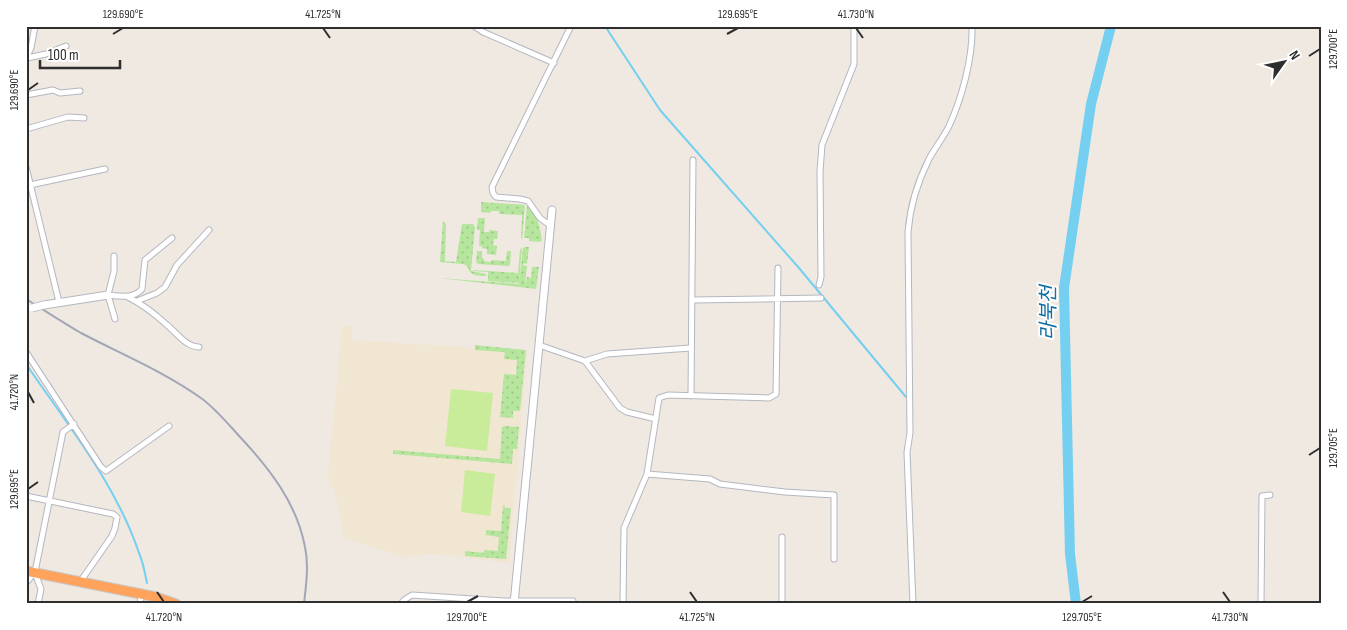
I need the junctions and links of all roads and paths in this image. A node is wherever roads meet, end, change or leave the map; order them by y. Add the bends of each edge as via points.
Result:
1 (35, 26) edge
2 (474, 26) edge
3 (571, 26) edge
4 (854, 26) edge
5 (972, 26) edge
6 (66, 46) dead end
7 (27, 58) edge
8 (554, 63) junction
9 (80, 92) dead end
10 (26, 95) edge
11 (84, 118) dead end
12 (26, 129) edge
13 (692, 160) dead end
14 (26, 167) edge
15 (105, 169) dead end
16 (30, 185) junction
17 (552, 210) dead end
18 (551, 226) junction
19 (209, 230) dead end
20 (172, 238) dead end
21 (114, 256) dead end
22 (778, 268) dead end
23 (819, 285) dead end
24 (108, 295) junction
25 (128, 297) junction
26 (821, 298) dead end
27 (778, 299) junction
28 (692, 300) junction
29 (59, 302) junction
30 (137, 302) junction
31 (29, 308) edge
32 (115, 318) dead end
33 (539, 345) junction
34 (199, 348) dead end
35 (691, 348) junction
36 (26, 352) edge
37 (585, 361) junction
38 (691, 396) junction
39 (656, 419) junction
40 (71, 426) junction
41 (169, 426) dead end
42 (647, 474) junction
43 (1270, 495) dead end
44 (26, 496) edge
45 (49, 500) junction
46 (782, 537) dead end
47 (834, 558) dead end
48 (30, 572) edge
49 (80, 582) junction
50 (26, 583) edge
51 (140, 599) edge
52 (573, 601) dead end
53 (514, 602) edge
54 (38, 604) edge
55 (176, 604) edge
56 (401, 604) edge
57 (623, 604) edge
58 (782, 604) edge
59 (913, 604) edge
60 (1261, 604) edge

1 - 7 street
2 - 8 street
3 - 8 street
4 - 23 street via 854,64 822,145
5 - 59 street via 973,40 958,101 948,128 919,183 908,232 910,433 907,452
6 - 7 street
8 - 18 street via 492,187 496,197 528,201 540,218
9 - 10 street via 53,90
11 - 12 street via 68,117
13 - 28 street
14 - 16 street
15 - 16 street
16 - 29 street
17 - 18 street
18 - 33 street
19 - 30 street via 177,265 165,287
20 - 25 street via 145,260 142,289
21 - 24 street
22 - 27 street
24 - 25 street
24 - 29 street
24 - 32 street
25 - 30 street
26 - 27 street
27 - 28 street
27 - 38 street via 776,394 769,398
28 - 35 street
29 - 31 street, bridge
30 - 34 street via 189,345
33 - 37 street
33 - 53 street
35 - 37 street via 607,354
35 - 38 street
36 - 40 street
37 - 39 street via 620,408
38 - 39 street via 659,398
39 - 42 street
40 - 41 street via 106,471
40 - 45 street via 63,432
42 - 47 street via 834,495
42 - 57 street via 624,528
43 - 60 street via 1262,496
44 - 45 street
45 - 48 street
45 - 49 street via 116,517 112,536
46 - 58 street
48 - 49 highway
48 - 50 street
48 - 54 street via 41,589
49 - 51 highway
51 - 55 highway
52 - 53 street
53 - 56 street via 412,595

